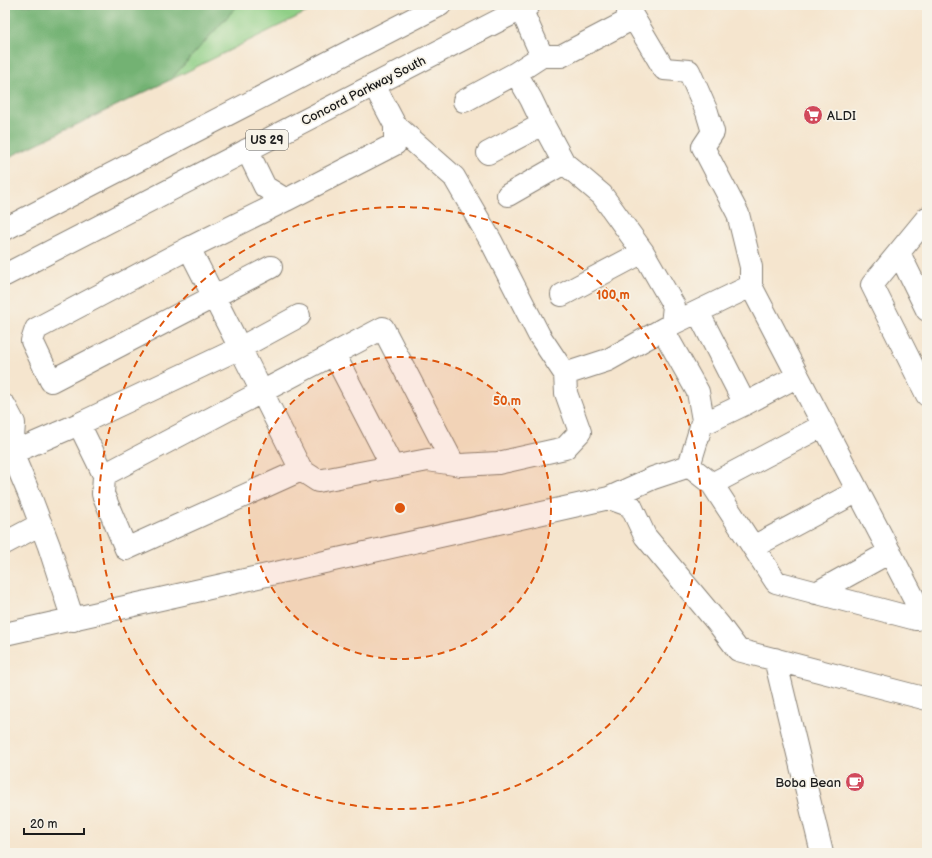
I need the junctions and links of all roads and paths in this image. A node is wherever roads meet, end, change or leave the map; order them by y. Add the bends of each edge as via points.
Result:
1 (440, 5) edge
2 (525, 7) edge
3 (628, 8) edge
4 (542, 56) junction
5 (516, 72) junction
6 (374, 84) junction
7 (464, 101) dead end
8 (543, 124) junction
9 (395, 125) junction
10 (247, 150) junction
11 (488, 153) dead end
12 (564, 163) junction
13 (508, 195) dead end
14 (286, 200) junction
15 (926, 221) edge
16 (5, 229) edge
17 (189, 248) junction
18 (643, 252) junction
19 (899, 253) junction
20 (271, 267) dead end
21 (5, 275) edge
22 (751, 286) junction
23 (562, 295) dead end
24 (214, 296) junction
25 (927, 310) edge
26 (698, 312) junction
27 (299, 316) dead end
28 (667, 327) junction
29 (240, 348) junction
30 (334, 354) junction
31 (565, 374) junction
32 (798, 376) junction
33 (262, 392) junction
34 (927, 395) edge
35 (745, 404) junction
36 (5, 406) edge
37 (79, 424) junction
38 (701, 425) junction
39 (824, 425) junction
40 (8, 450) edge
41 (453, 463) junction
42 (392, 466) junction
43 (689, 466) junction
44 (301, 470) junction
45 (104, 475) junction
46 (712, 484) junction
47 (858, 491) junction
48 (609, 498) junction
49 (41, 524) junction
50 (5, 543) edge
51 (753, 548) junction
52 (890, 552) junction
53 (816, 593) junction
54 (73, 620) junction
55 (5, 634) edge
56 (775, 659) junction
57 (927, 699) edge
58 (822, 853) edge

1 - 16 main road
2 - 4 main road
2 - 6 main road, Concord Parkway South / US 29
3 - 4 main road via 626,22 561,56
3 - 22 main road via 664,68 689,71 713,132 703,147 738,214 751,267
4 - 5 main road
5 - 7 main road
5 - 8 main road
6 - 9 main road
6 - 10 main road, Concord Parkway South / US 29
8 - 11 main road
8 - 12 main road
9 - 14 main road via 395,144
9 - 31 main road via 454,177 540,335
10 - 14 main road via 265,187
10 - 21 main road, Concord Parkway South / US 29
12 - 13 main road
12 - 18 main road via 602,195
14 - 17 main road
15 - 19 main road
17 - 24 main road
17 - 24 main road via 36,329 32,341 51,382
18 - 23 main road
18 - 28 main road via 674,306
19 - 25 main road
19 - 34 main road via 872,285
20 - 24 main road
22 - 26 main road
22 - 32 main road
24 - 29 main road
26 - 28 main road
26 - 35 main road
27 - 29 main road
28 - 31 main road via 608,360
28 - 38 main road via 698,392 703,420
29 - 33 main road
29 - 37 main road
30 - 33 main road
30 - 41 main road via 383,328
30 - 42 main road
31 - 41 main road via 566,393 580,432 566,448 498,463
32 - 35 main road
32 - 39 main road
33 - 44 main road
33 - 45 main road
35 - 38 main road
36 - 40 main road via 14,423
37 - 40 main road
37 - 45 main road
38 - 43 main road
39 - 46 main road
39 - 47 main road
40 - 49 main road
41 - 42 main road via 428,460
42 - 44 main road via 318,481
43 - 46 main road
43 - 48 main road via 653,478
44 - 45 main road via 126,549 103,494
46 - 51 main road
47 - 51 main road
47 - 52 main road
48 - 54 main road
48 - 56 main road via 631,506 644,536 738,650
49 - 50 main road
49 - 54 main road
51 - 53 main road via 776,582
52 - 53 main road
52 - 53 main road via 921,612 916,619
54 - 55 main road
56 - 57 main road
56 - 58 main road

